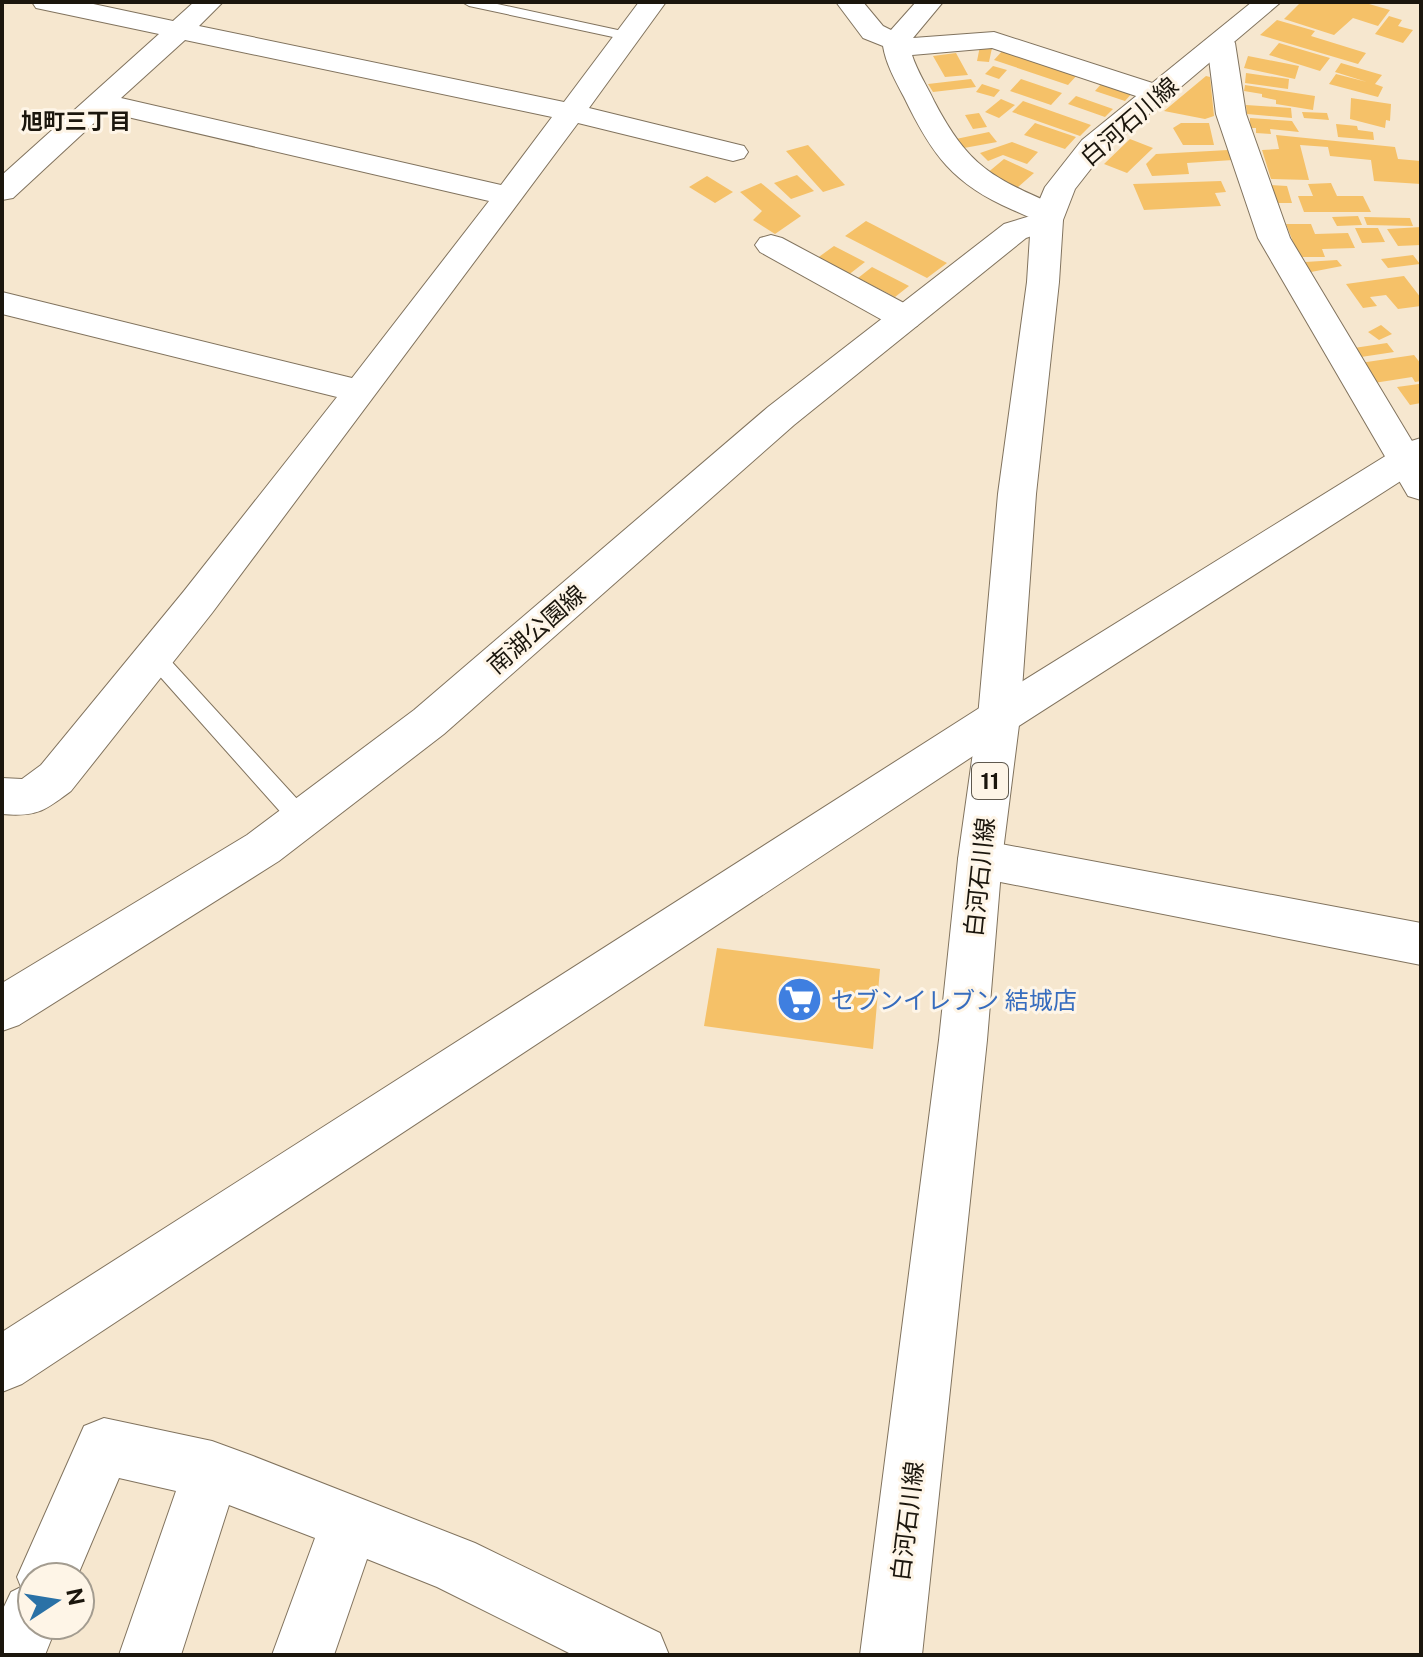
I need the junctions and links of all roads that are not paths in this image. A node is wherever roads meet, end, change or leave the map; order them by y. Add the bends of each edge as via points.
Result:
1 (45, 2) edge
2 (210, 2) edge
3 (469, 2) edge
4 (653, 2) edge
5 (849, 2) edge
6 (930, 2) edge
7 (1268, 2) edge
8 (179, 30) junction
9 (627, 36) junction
10 (1221, 43) junction
11 (897, 45) junction
12 (1158, 94) junction
13 (100, 102) junction
14 (570, 112) junction
15 (733, 152) dead end
16 (2, 191) edge
17 (509, 196) junction
18 (1048, 217) junction
19 (771, 245) dead end
20 (2, 303) edge
21 (905, 318) junction
22 (359, 391) junction
23 (1416, 467) edge
24 (154, 656) junction
25 (999, 717) junction
26 (2, 796) edge
27 (301, 819) junction
28 (980, 859) junction
29 (1421, 944) edge
30 (2, 1009) edge
31 (2, 1364) edge
32 (212, 1470) junction
33 (349, 1525) junction
34 (54, 1561) edge
35 (150, 1655) edge
36 (303, 1655) edge
37 (638, 1655) edge
38 (891, 1655) edge

1 - 8 street
2 - 8 street
3 - 9 lane
4 - 9 street
5 - 11 street via 873,32
6 - 11 street
7 - 10 street, 白河石川線 / 11
8 - 13 street
8 - 14 street
9 - 14 street
10 - 12 street, 白河石川線 / 11
10 - 23 street via 1231,114 1274,238
11 - 12 street via 994,40
11 - 18 street via 899,59 954,160
12 - 18 street, 白河石川線 / 11 via 1093,146 1060,187
13 - 16 street
13 - 17 street
14 - 15 street
14 - 17 street
17 - 22 street
18 - 21 street, 南湖公園線 via 1015,231
18 - 25 street, 白河石川線 / 11
19 - 21 street
20 - 22 street
21 - 27 street, 南湖公園線 via 781,416 429,722
22 - 24 street
23 - 25 street
24 - 26 street via 56,778 29,798
24 - 27 lane
25 - 28 street, 白河石川線 / 11
25 - 31 street
27 - 30 street, 南湖公園線 via 263,848
28 - 29 street
28 - 38 street, 白河石川線 / 11
32 - 33 street
32 - 34 street via 104,1446
32 - 35 street
33 - 36 street
33 - 37 street via 454,1564

